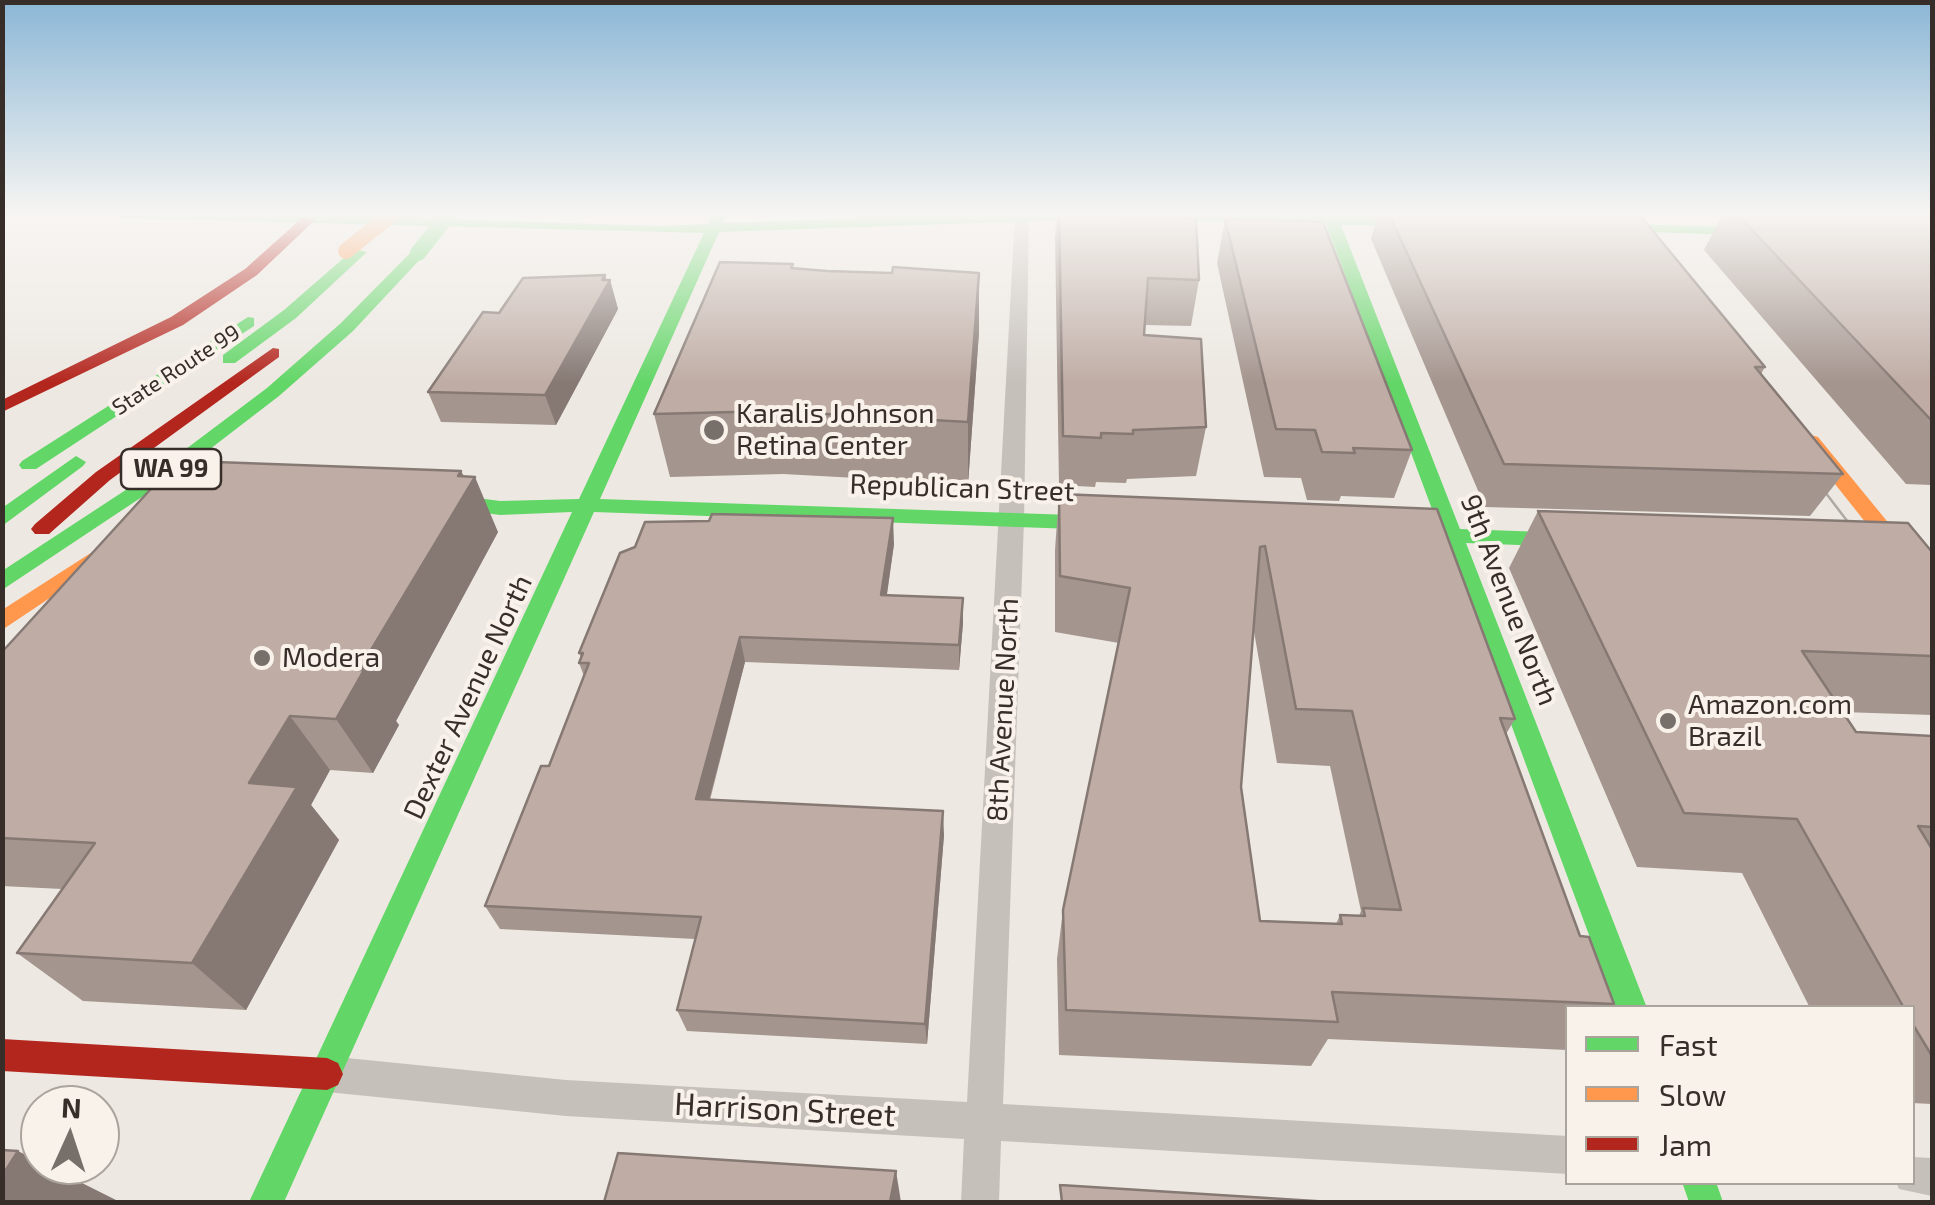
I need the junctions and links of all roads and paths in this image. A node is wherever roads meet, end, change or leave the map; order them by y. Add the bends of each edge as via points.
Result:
1 (253, 270) edge
2 (324, 270) edge
3 (331, 270) edge
4 (371, 270) edge
5 (402, 270) edge
6 (695, 270) edge
7 (1019, 270) edge
8 (1351, 270) edge
9 (2, 408) edge
10 (1792, 418) edge
11 (2, 482) edge
12 (404, 492) edge
13 (588, 505) junction
14 (6, 516) edge
15 (1012, 520) junction
16 (152, 524) edge
17 (1121, 524) edge
18 (1368, 532) edge
19 (1452, 536) junction
20 (1603, 541) edge
21 (1870, 550) edge
22 (1901, 551) junction
23 (1932, 552) edge
24 (2, 570) edge
25 (2, 582) edge
26 (1932, 590) edge
27 (2, 622) edge
28 (1631, 1005) edge
29 (2, 1055) edge
30 (327, 1074) junction
31 (983, 1120) junction
32 (1565, 1155) edge
33 (266, 1202) edge
34 (980, 1202) edge

1 - 9 main road via 177,322
2 - 11 main road, State Route 99 / WA 99
3 - 14 main road via 248,346
4 - 24 main road via 303,331 59,512
5 - 25 main road, WA 99, bridge via 273,392
6 - 13 main road, Dexter Avenue North
7 - 15 street, 8th Avenue North
8 - 19 main road, 9th Avenue North
10 - 22 main road
12 - 13 main road, Republican Street via 500,508
13 - 15 main road, Republican Street
13 - 30 main road, Dexter Avenue North
15 - 17 main road, Republican Street
15 - 31 street, 8th Avenue North
16 - 27 main road
18 - 19 main road
19 - 20 main road
19 - 28 main road, 9th Avenue North
21 - 22 main road
22 - 23 main road
22 - 26 main road
29 - 30 main road, Harrison Street
30 - 31 street, Harrison Street via 566,1098
30 - 33 main road, Dexter Avenue North
31 - 32 street, Harrison Street
31 - 34 street, 8th Avenue North

